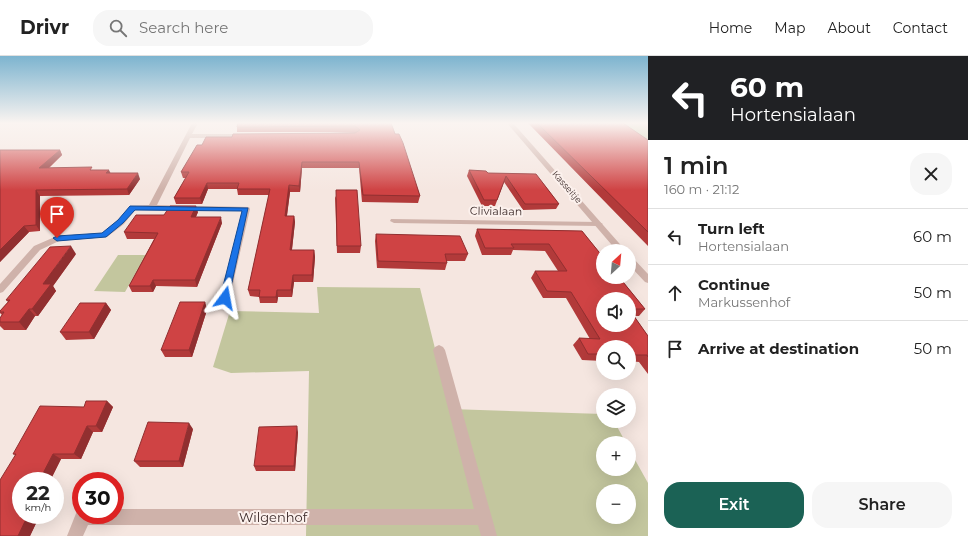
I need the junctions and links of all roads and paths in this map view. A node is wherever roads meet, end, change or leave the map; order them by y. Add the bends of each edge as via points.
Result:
1 (183, 145) edge
2 (530, 145) edge
3 (152, 207) junction
4 (394, 221) dead end
5 (599, 224) junction
6 (616, 244) edge
7 (636, 267) edge
8 (648, 280) edge
9 (0, 290) edge
10 (225, 298) dead end
11 (439, 350) dead end
12 (484, 517) junction
13 (75, 536) edge
14 (489, 536) edge

1 - 3 street
2 - 5 street, Kasseitje
3 - 9 street via 133,208 104,235 57,238 37,248
3 - 10 street via 246,209
4 - 5 street, Clivialaan
5 - 6 street, Kasseitje
7 - 8 street
11 - 12 street
12 - 13 street, Wilgenhof via 83,516
12 - 14 street

